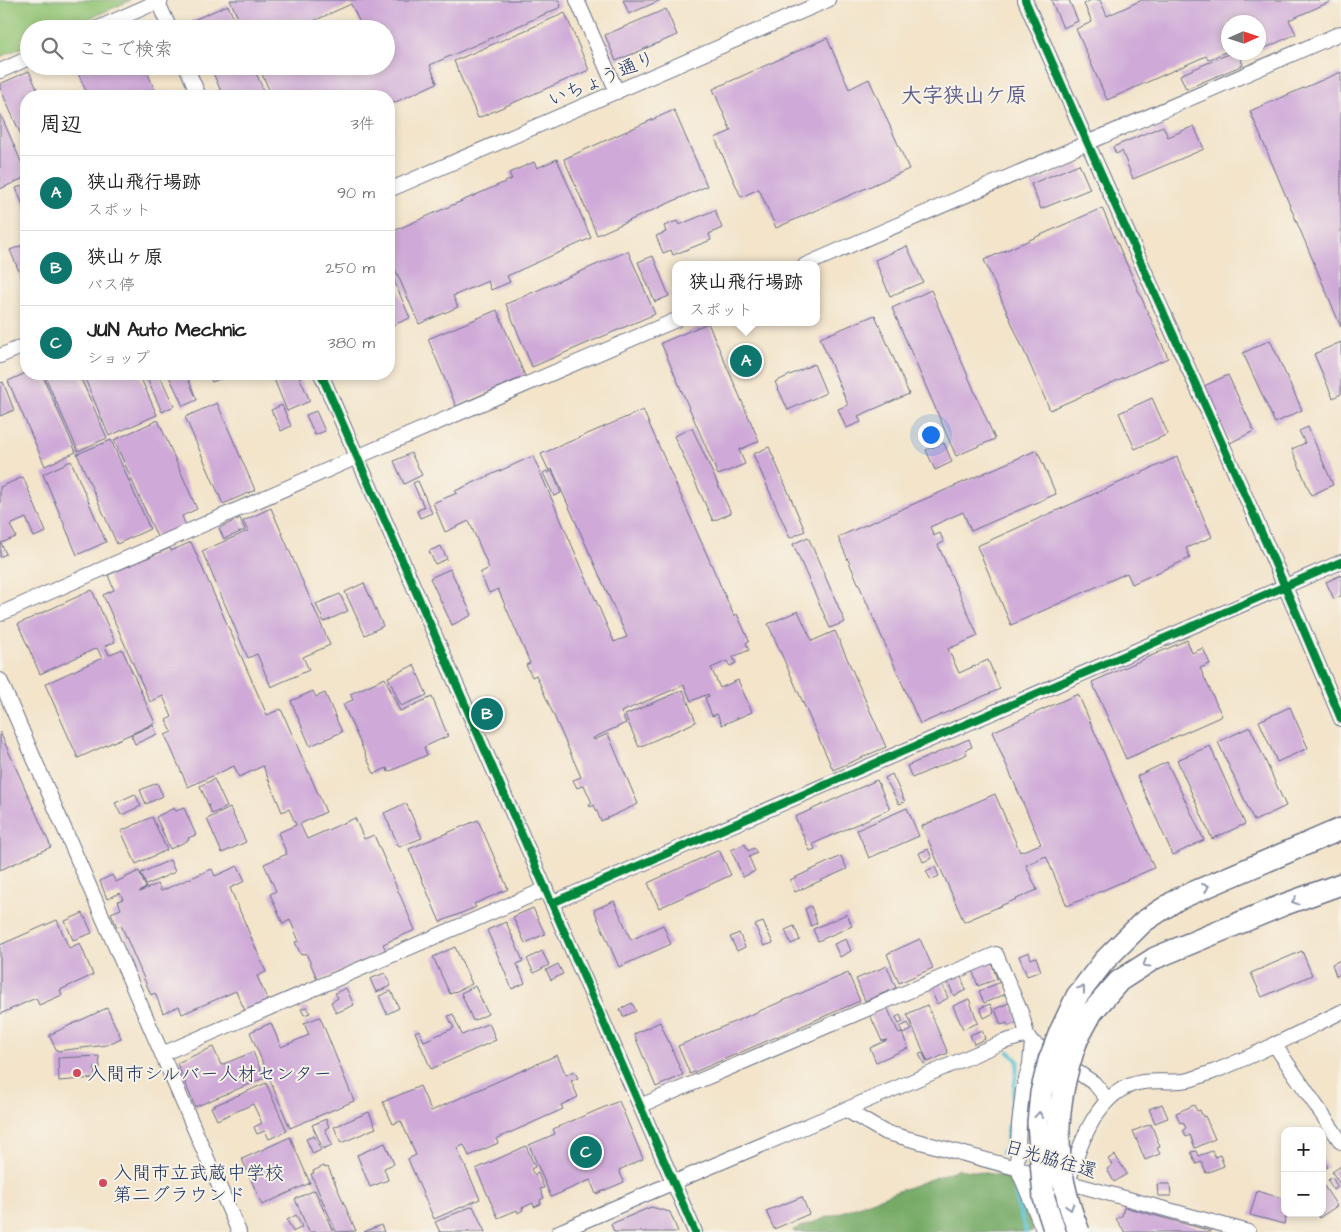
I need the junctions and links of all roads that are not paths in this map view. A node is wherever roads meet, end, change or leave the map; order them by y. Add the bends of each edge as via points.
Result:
1 (577, 0) edge
2 (828, 0) edge
3 (1025, 0) edge
4 (159, 1) edge
5 (116, 20) edge
6 (166, 20) edge
7 (1341, 33) edge
8 (20, 62) edge
9 (0, 71) edge
10 (190, 75) edge
11 (196, 90) edge
12 (617, 92) junction
13 (1087, 144) junction
14 (395, 187) edge
15 (814, 261) edge
16 (672, 322) edge
17 (20, 348) edge
18 (0, 356) edge
19 (324, 380) edge
20 (357, 457) junction
21 (1341, 562) edge
22 (1286, 586) junction
23 (0, 614) edge
24 (0, 680) edge
25 (1341, 719) edge
26 (1341, 829) edge
27 (1341, 884) edge
28 (546, 889) junction
29 (552, 903) junction
30 (1341, 1012) edge
31 (1069, 1036) junction
32 (1030, 1038) junction
33 (1274, 1044) junction
34 (162, 1054) junction
35 (1108, 1100) junction
36 (640, 1106) junction
37 (846, 1110) junction
38 (1341, 1142) edge
39 (1017, 1167) junction
40 (673, 1182) junction
41 (1068, 1183) junction
42 (239, 1232) edge
43 (559, 1232) edge
44 (694, 1232) edge
45 (1044, 1232) edge
46 (1055, 1232) edge
47 (1079, 1232) edge
48 (1249, 1232) edge

1 - 12 street
2 - 12 street, いちょう通り
3 - 13 street
4 - 5 street
4 - 6 street
7 - 13 street
8 - 9 street
10 - 11 street
12 - 14 street, いちょう通り
13 - 15 street
13 - 22 street
16 - 20 street
17 - 18 street
19 - 20 street
20 - 23 street
20 - 28 street
21 - 22 street
22 - 25 street
22 - 29 street
24 - 34 street
31 -> 26 highway via 1077,996 1104,961 1143,922 1178,899
27 -> 31 highway via 1155,958 1119,981
28 - 29 street
28 - 34 street
29 - 36 street
30 - 33 street
46 -> 31 highway, bridge via 1044,1198 1038,1123 1049,1061
31 -> 47 highway, bridge via 1059,1125 1062,1175
32 - 35 street via 1094,1083
32 - 36 street via 996,954
32 - 37 street via 1003,1042
32 - 39 street via 1030,1064 1023,1090
33 - 35 street via 1193,1079 1142,1082
33 - 38 street
34 - 42 street
35 - 41 street via 1091,1123
36 - 40 street
37 - 39 street, 日光脇往還 via 884,1132
37 - 40 street
39 - 41 street, 日光脇往還
39 - 45 street
40 - 43 street
40 - 44 street
41 - 48 street, 日光脇往還

